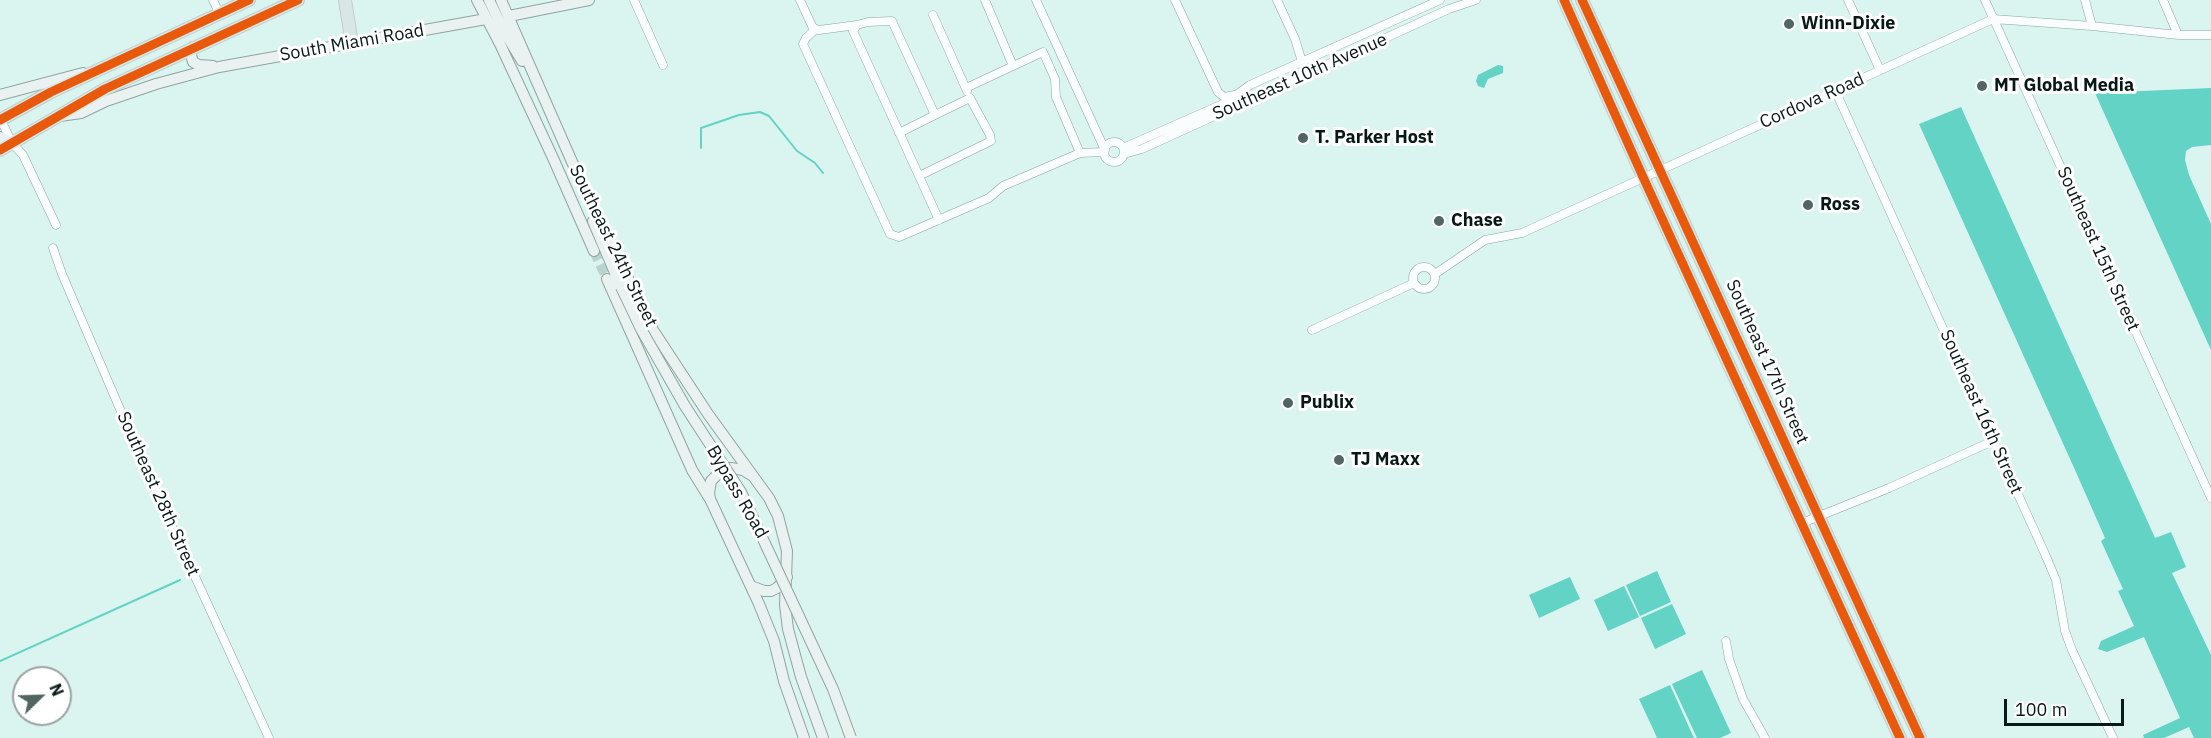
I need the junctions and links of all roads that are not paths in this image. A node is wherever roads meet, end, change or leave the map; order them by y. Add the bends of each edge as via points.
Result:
1 (213, 0) edge
2 (249, 0) edge
3 (298, 0) edge
4 (345, 0) edge
5 (477, 0) edge
6 (489, 0) edge
7 (501, 0) edge
8 (590, 0) edge
9 (634, 0) edge
10 (800, 0) edge
11 (985, 0) edge
12 (1036, 0) edge
13 (1175, 0) edge
14 (1277, 0) edge
15 (1440, 0) edge
16 (1476, 0) edge
17 (1564, 0) edge
18 (1582, 0) edge
19 (1848, 0) edge
20 (1984, 0) edge
21 (2085, 0) edge
22 (2163, 0) edge
23 (220, 15) junction
24 (933, 15) dead end
25 (509, 16) junction
26 (486, 19) junction
27 (1993, 19) junction
28 (857, 25) junction
29 (2092, 26) junction
30 (816, 29) junction
31 (2178, 35) junction
32 (2211, 35) edge
33 (1355, 38) junction
34 (352, 44) junction
35 (194, 47) junction
36 (1360, 49) junction
37 (1302, 62) junction
38 (663, 65) dead end
39 (1012, 66) junction
40 (219, 67) junction
41 (104, 68) junction
42 (1880, 70) junction
43 (1306, 74) junction
44 (966, 88) junction
45 (540, 89) junction
46 (1835, 90) junction
47 (1242, 93) junction
48 (0, 95) edge
49 (970, 98) junction
50 (549, 110) junction
51 (935, 115) junction
52 (57, 117) junction
53 (0, 119) edge
54 (537, 123) junction
55 (899, 133) junction
56 (6, 140) edge
57 (0, 150) edge
58 (1104, 151) junction
59 (1123, 151) junction
60 (1080, 153) junction
61 (553, 158) junction
62 (1660, 169) junction
63 (919, 176) junction
64 (1643, 177) junction
65 (580, 180) junction
66 (939, 220) junction
67 (56, 225) dead end
68 (54, 248) dead end
69 (594, 251) tunnel mouth
70 (606, 254) junction
71 (1435, 274) junction
72 (607, 279) tunnel mouth
73 (1414, 283) junction
74 (1699, 299) junction
75 (1728, 318) junction
76 (1709, 321) junction
77 (1312, 330) dead end
78 (1739, 342) junction
79 (1995, 440) junction
80 (754, 477) junction
81 (2211, 498) edge
82 (710, 499) junction
83 (1819, 517) junction
84 (1802, 523) junction
85 (787, 577) junction
86 (751, 586) junction
87 (1726, 641) dead end
88 (1877, 688) junction
89 (796, 715) junction
90 (1913, 724) junction
91 (821, 734) edge
92 (269, 738) edge
93 (804, 738) edge
94 (851, 738) edge
95 (1765, 738) edge
96 (1900, 738) edge
97 (1920, 738) edge
98 (2113, 738) edge

1 - 23 street
2 - 23 main road
3 - 35 main road
4 - 34 main road
5 - 26 street, Southeast 24th Street
6 - 45 street
7 - 25 street, Southeast 24th Street
8 - 25 street
9 - 38 street
10 - 30 street
11 - 39 street
12 - 58 street
13 - 47 street via 1218,92 1224,97
14 - 37 street
15 - 33 street, Southeast 10th Avenue
16 - 36 street, Southeast 10th Avenue
17 - 64 main road, Southeast 17th Street
18 - 62 main road, Southeast 17th Street
19 - 42 street
20 - 27 street, Southeast 15th Street
21 - 29 street
22 - 31 street
23 - 35 main road
23 - 41 main road
24 - 44 street
25 - 45 street, Southeast 24th Street
26 - 34 street, South Miami Road
26 - 54 street, Southeast 24th Street
27 - 29 street, Cordova Road
27 - 42 street, Cordova Road
27 - 81 street, Southeast 15th Street
28 - 30 street
28 - 51 street via 892,21
28 - 55 street via 853,31
29 - 31 street, Cordova Road
30 - 66 street, Southeast 10th Avenue via 803,44 890,234 899,237
31 - 32 street, Cordova Road
33 - 36 street
33 - 37 street, Southeast 10th Avenue
34 - 40 street, South Miami Road
35 - 40 street, South Miami Road via 193,62
35 - 52 main road via 105,89
36 - 43 street, Southeast 10th Avenue
37 - 43 street
37 - 47 street, Southeast 10th Avenue via 1250,85
39 - 44 street
39 - 60 street via 1043,52 1055,79 1056,97
40 - 52 street, South Miami Road via 156,84 81,113
41 - 48 street
41 - 53 main road
42 - 46 street, Cordova Road
43 - 59 street, Southeast 10th Avenue via 1142,149
44 - 49 street
45 - 50 street, Southeast 24th Street
46 - 62 street, Cordova Road
46 - 79 street, Southeast 16th Street
47 - 59 street, Southeast 10th Avenue
49 - 51 street
49 - 63 street via 991,141
50 - 54 street via 538,115
50 - 65 street, Southeast 24th Street
51 - 55 street
52 - 56 main road
53 - 56 street
54 - 61 street, Southeast 24th Street
55 - 63 street
56 - 57 main road
56 - 67 street via 23,155
58 - 59 street, Southeast 10th Avenue via 1112,142 1118,143
58 - 59 street, Southeast 10th Avenue via 1114,162 1120,160
58 - 60 street, Southeast 10th Avenue
60 - 66 street, Southeast 10th Avenue via 1003,186 989,198
61 - 69 street, Southeast 24th Street
61 - 70 street, Bypass Road
62 - 64 street, Cordova Road
62 - 75 main road, Southeast 17th Street
63 - 66 street
64 - 71 street, Cordova Road via 1522,233 1485,240
64 - 74 main road, Southeast 17th Street
65 - 70 street, Bypass Road
65 - 80 street, Southeast 24th Street via 652,330
68 - 92 street, Southeast 28th Street via 147,472
70 - 94 street, Bypass Road, bridge via 659,362 748,504 833,689
71 - 73 street via 1435,282 1429,288 1420,289
71 - 73 street via 1429,267 1420,267 1414,274
72 - 82 street, Southeast 24th Street via 692,470
73 - 77 street
74 - 75 main road
74 - 76 main road, Southeast 17th Street
75 - 78 main road, Southeast 17th Street
76 - 78 main road via 1722,323
76 - 84 main road, Southeast 17th Street
78 - 83 main road, Southeast 17th Street
79 - 83 street
79 - 98 street, Southeast 16th Street via 2056,579 2072,650
80 - 82 street via 731,468 720,472 711,481
80 - 85 street, Southeast 24th Street via 774,507 784,533
82 - 86 street, Southeast 24th Street
83 - 84 street
83 - 90 main road, Southeast 17th Street
84 - 88 main road, Southeast 17th Street
85 - 86 street via 771,591
85 - 91 street, Southeast 24th Street via 788,629
86 - 89 street, Southeast 24th Street via 774,640
87 - 95 street via 1743,699
88 - 90 main road via 1898,716
88 - 96 main road, Southeast 17th Street
89 - 91 street via 804,721 810,735
89 - 93 street, Southeast 24th Street
90 - 97 main road, Southeast 17th Street

